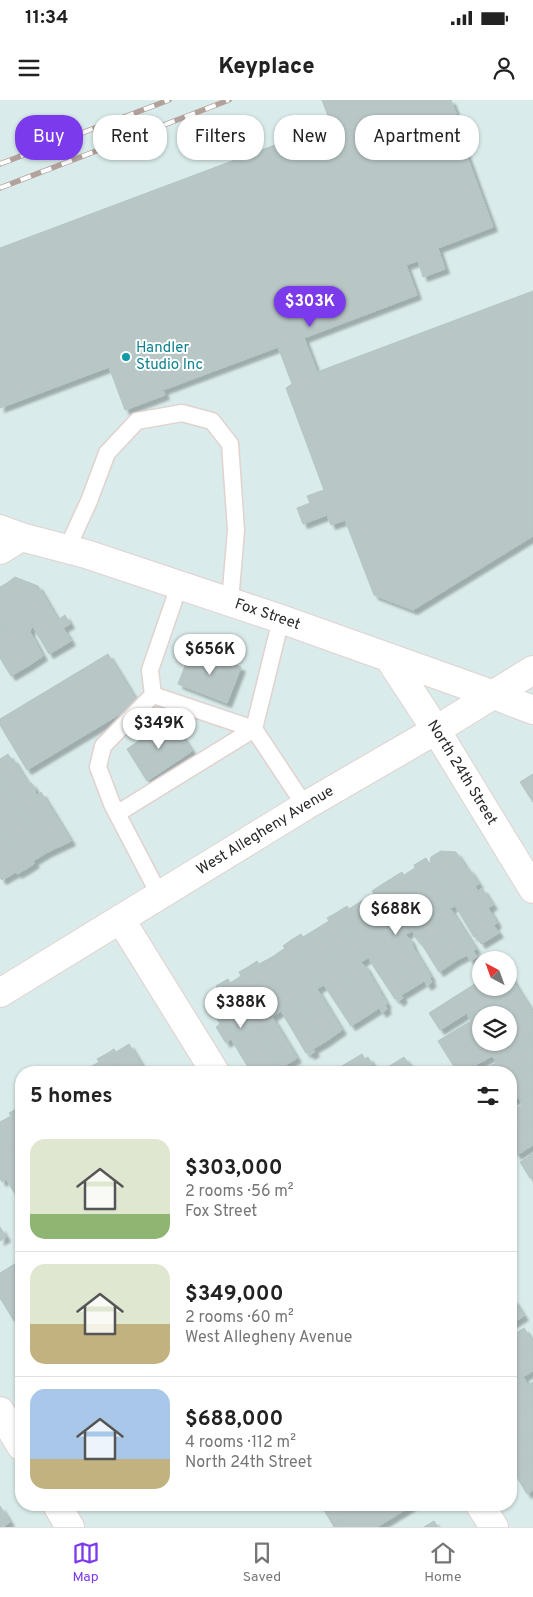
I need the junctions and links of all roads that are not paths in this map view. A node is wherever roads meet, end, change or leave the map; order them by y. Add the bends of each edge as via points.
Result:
1 (7, 538) edge
2 (67, 549) junction
3 (179, 586) junction
4 (230, 602) junction
5 (281, 619) junction
6 (389, 658) junction
7 (533, 670) edge
8 (153, 695) junction
9 (494, 695) junction
10 (533, 710) edge
11 (254, 729) junction
12 (436, 730) junction
13 (305, 806) junction
14 (118, 813) junction
15 (533, 889) edge
16 (160, 896) junction
17 (121, 920) junction
18 (0, 994) edge
19 (211, 1066) edge
20 (0, 1411) edge
21 (15, 1436) edge
22 (61, 1511) edge
23 (484, 1511) edge
24 (70, 1527) edge
25 (494, 1527) edge

1 - 2 street, Fox Street
2 - 3 street, Fox Street
2 - 4 lane via 108,453 137,421 182,412 212,421 230,444 236,530
3 - 4 street, Fox Street
3 - 8 lane via 150,670
4 - 5 street, Fox Street
5 - 6 street, Fox Street
5 - 11 lane
6 - 9 street, Fox Street
6 - 12 street, North 24th Street
7 - 9 street, West Allegheny Avenue
8 - 11 lane
8 - 14 lane via 102,746 98,767
9 - 10 street, Fox Street
9 - 12 street, West Allegheny Avenue
11 - 13 lane
11 - 14 lane
12 - 13 street, West Allegheny Avenue
12 - 15 street, North 24th Street
13 - 16 street, West Allegheny Avenue
14 - 16 lane
16 - 17 street, West Allegheny Avenue
17 - 18 street, West Allegheny Avenue
17 - 19 street
20 - 21 street
22 - 24 street
23 - 25 street

